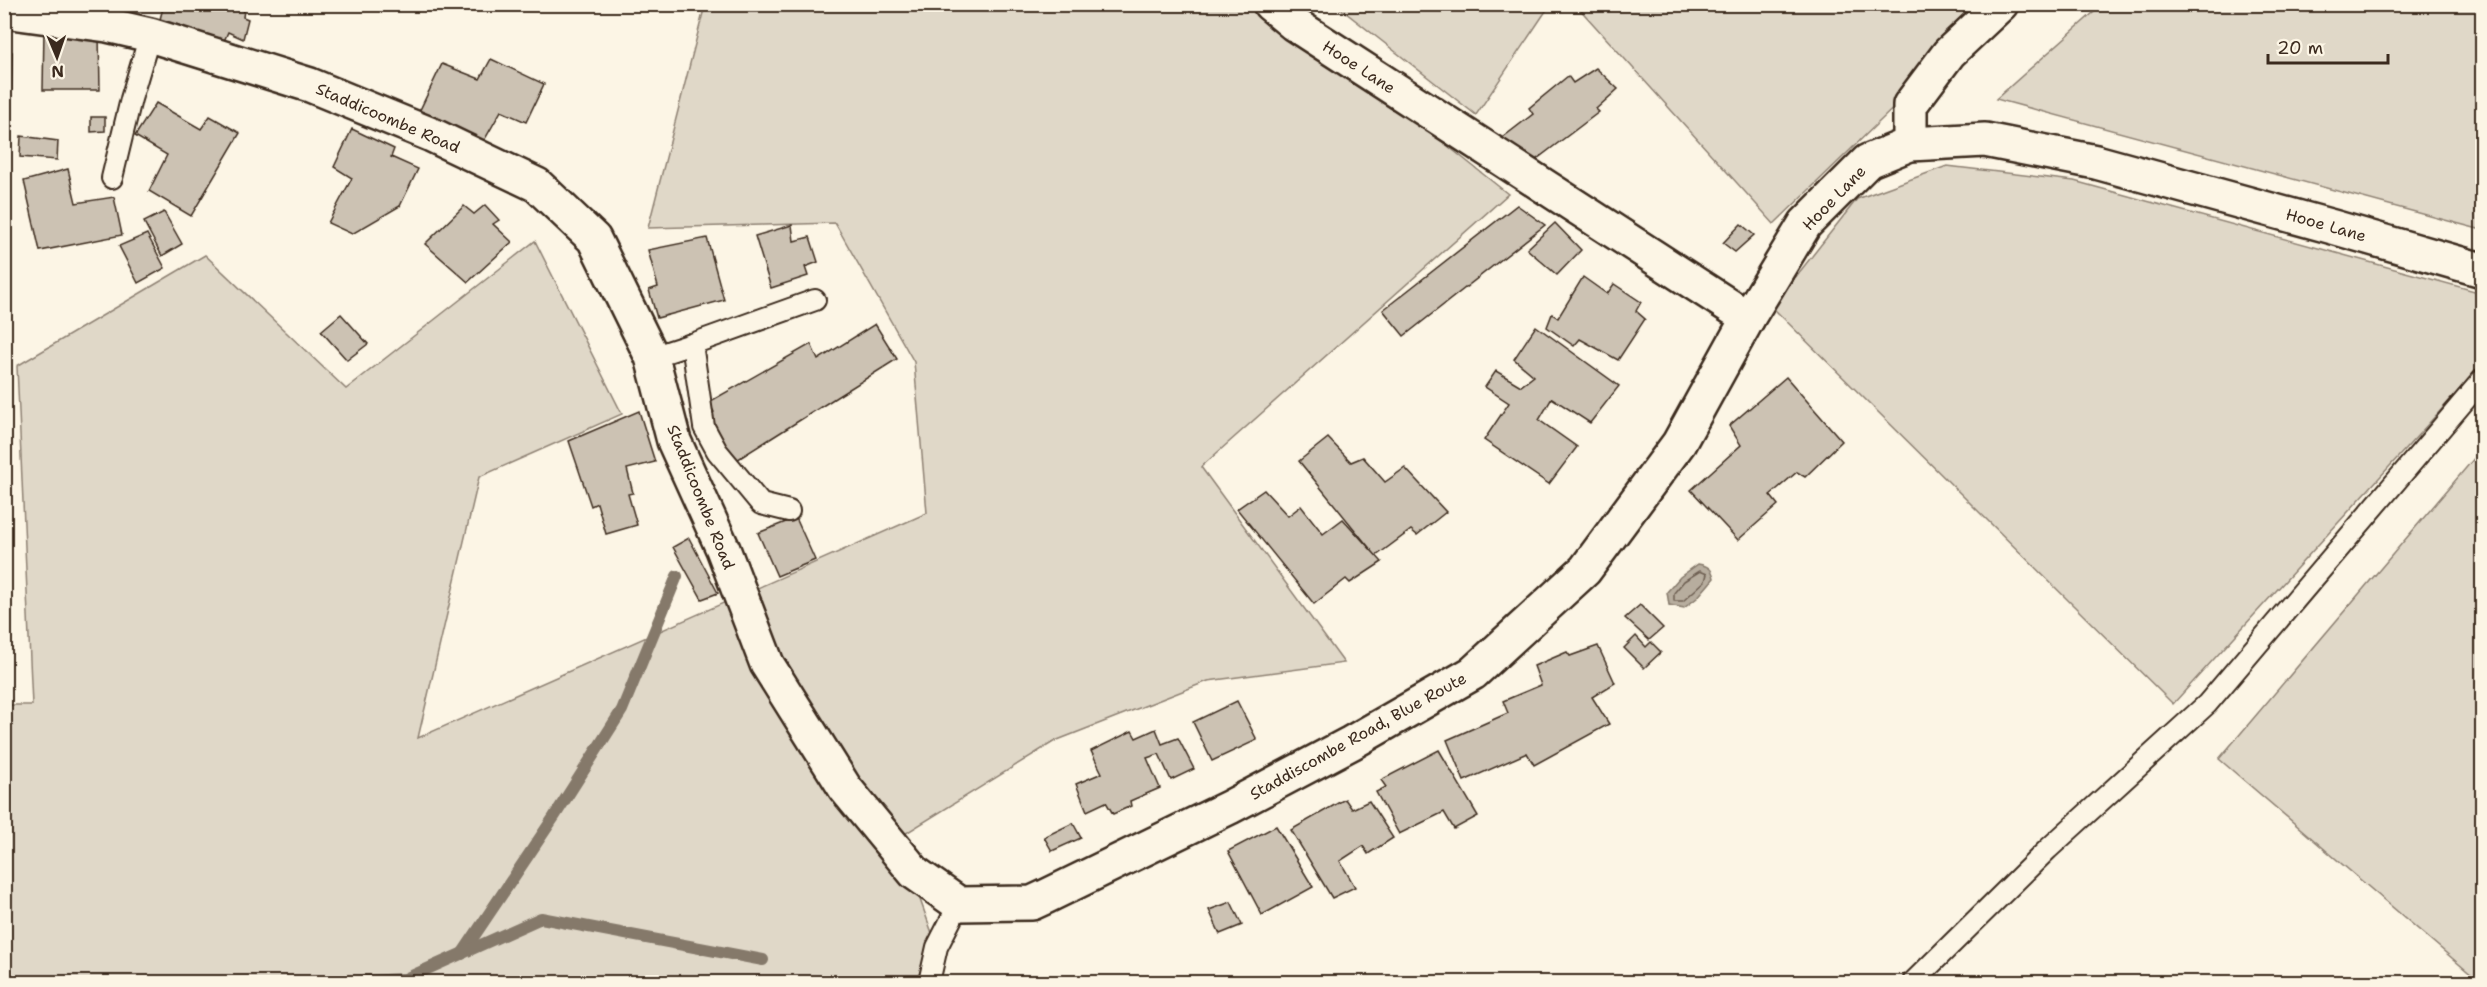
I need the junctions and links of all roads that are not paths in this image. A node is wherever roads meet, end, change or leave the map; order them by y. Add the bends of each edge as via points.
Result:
1 (1270, 4) edge
2 (2001, 4) edge
3 (4, 11) edge
4 (150, 35) junction
5 (1910, 144) junction
6 (112, 178) dead end
7 (2482, 270) edge
8 (815, 300) dead end
9 (1748, 318) junction
10 (692, 344) junction
11 (652, 357) junction
12 (2482, 380) edge
13 (789, 511) dead end
14 (959, 904) junction
15 (929, 982) edge
16 (1913, 982) edge

1 - 9 street, Hooe Lane via 1294,24
2 - 5 street via 1949,54 1910,105
3 - 4 street, Staddicoombe Road via 107,24
4 - 6 lane
4 - 11 street, Staddicoombe Road via 310,85 432,135 537,185 594,239
5 - 7 street, Hooe Lane via 1985,140 2096,162
5 - 9 street, Hooe Lane via 1869,161 1805,224
8 - 10 lane
9 - 14 street, Staddiscombe Road, Blue Route via 1678,443 1585,570 1473,673 1230,807 1032,903
10 - 11 lane
10 - 13 lane via 704,427 713,443 761,504
11 - 14 street, Staddicoombe Road via 674,441 723,549 767,664 845,788 889,844 915,873
12 - 16 lane via 2207,704 2048,849
14 - 15 lane via 937,947

